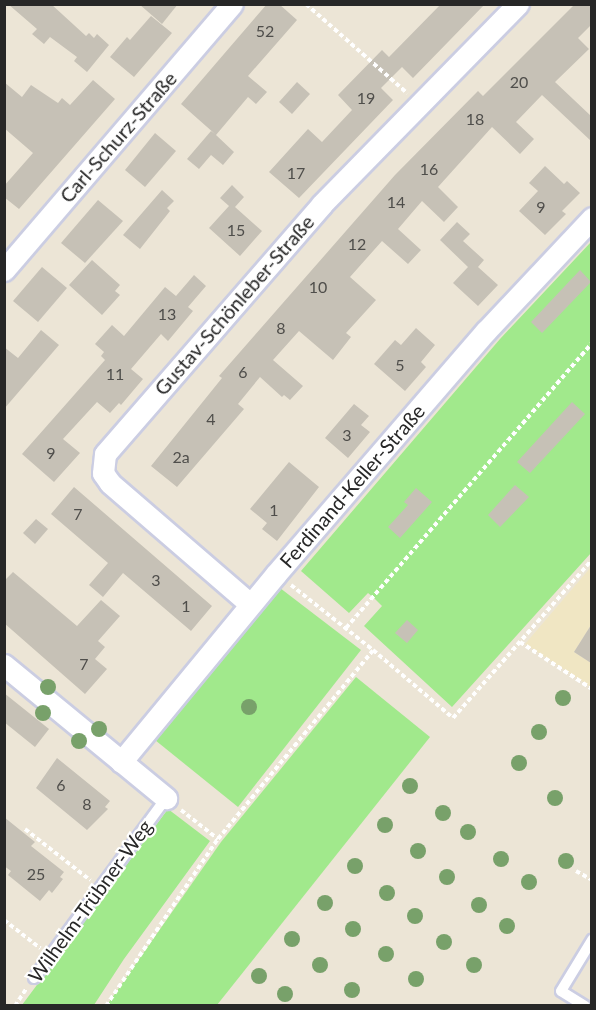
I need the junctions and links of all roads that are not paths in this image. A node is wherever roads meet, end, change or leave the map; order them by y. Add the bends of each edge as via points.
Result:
1 (232, 4) edge
2 (518, 4) edge
3 (591, 218) edge
4 (4, 270) edge
5 (250, 604) junction
6 (4, 665) edge
7 (121, 762) junction
8 (166, 798) joint
9 (591, 940) edge
10 (34, 978) road end
11 (585, 1005) edge

1 - 4 street, Carl-Schurz-Straße
2 - 5 street, Gustav-Schönleber-Straße via 322,204 105,454 103,473 110,483
3 - 5 street, Ferdinand-Keller-Straße via 486,331
5 - 7 street, Ferdinand-Keller-Straße
6 - 7 street
7 - 8 street
8 - 10 lane, Wilhelm-Trübner-Weg
9 - 11 lane via 561,991

